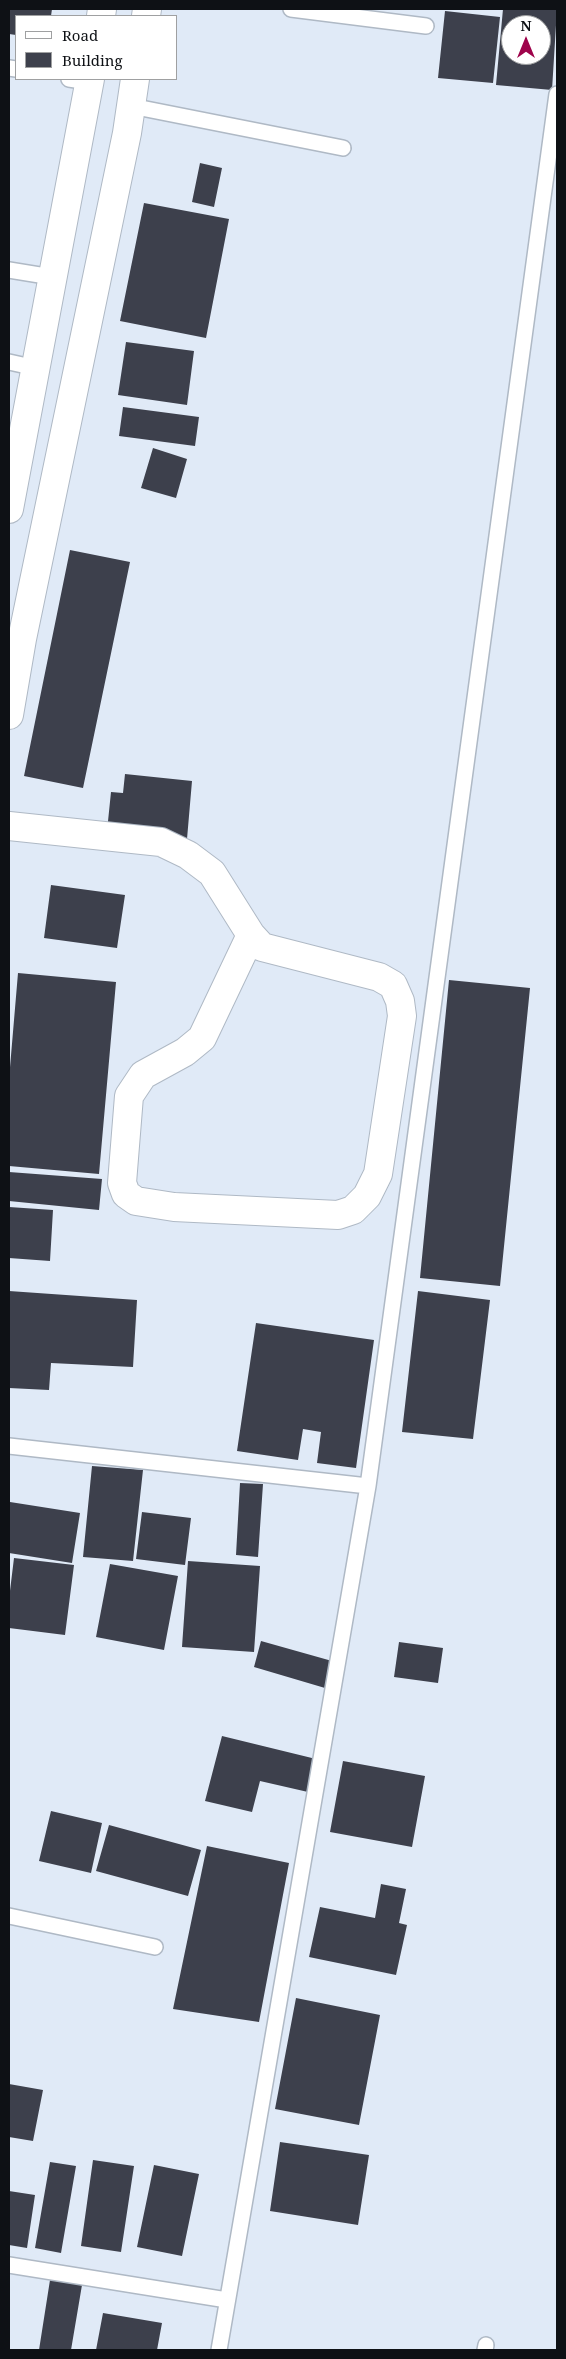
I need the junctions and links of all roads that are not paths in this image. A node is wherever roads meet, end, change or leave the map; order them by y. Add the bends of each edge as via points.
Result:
1 (291, 9) edge
2 (426, 26) dead end
3 (83, 80) edge
4 (135, 80) edge
5 (557, 94) edge
6 (131, 106) junction
7 (343, 148) dead end
8 (9, 270) edge
9 (52, 277) junction
10 (9, 362) edge
11 (36, 368) junction
12 (9, 508) edge
13 (9, 715) edge
14 (9, 826) edge
15 (251, 934) junction
16 (9, 1446) edge
17 (368, 1486) junction
18 (9, 1916) edge
19 (155, 1947) dead end
20 (9, 2265) edge
21 (227, 2300) junction
22 (219, 2350) edge

1 - 2 lane
3 - 9 street
4 - 6 street
5 - 17 lane
6 - 7 lane
6 - 13 street
8 - 9 lane
9 - 11 street
10 - 11 lane
11 - 12 street
14 - 15 street via 160,842 188,854 212,873
15 - 15 street via 202,1038 185,1052 143,1075 129,1096 122,1183 126,1194 136,1201 174,1208 338,1215 353,1210 367,1196 378,1174 402,1016 400,1001 393,985 379,977 262,947
16 - 17 lane
17 - 21 lane
18 - 19 lane
20 - 21 lane
21 - 22 lane

